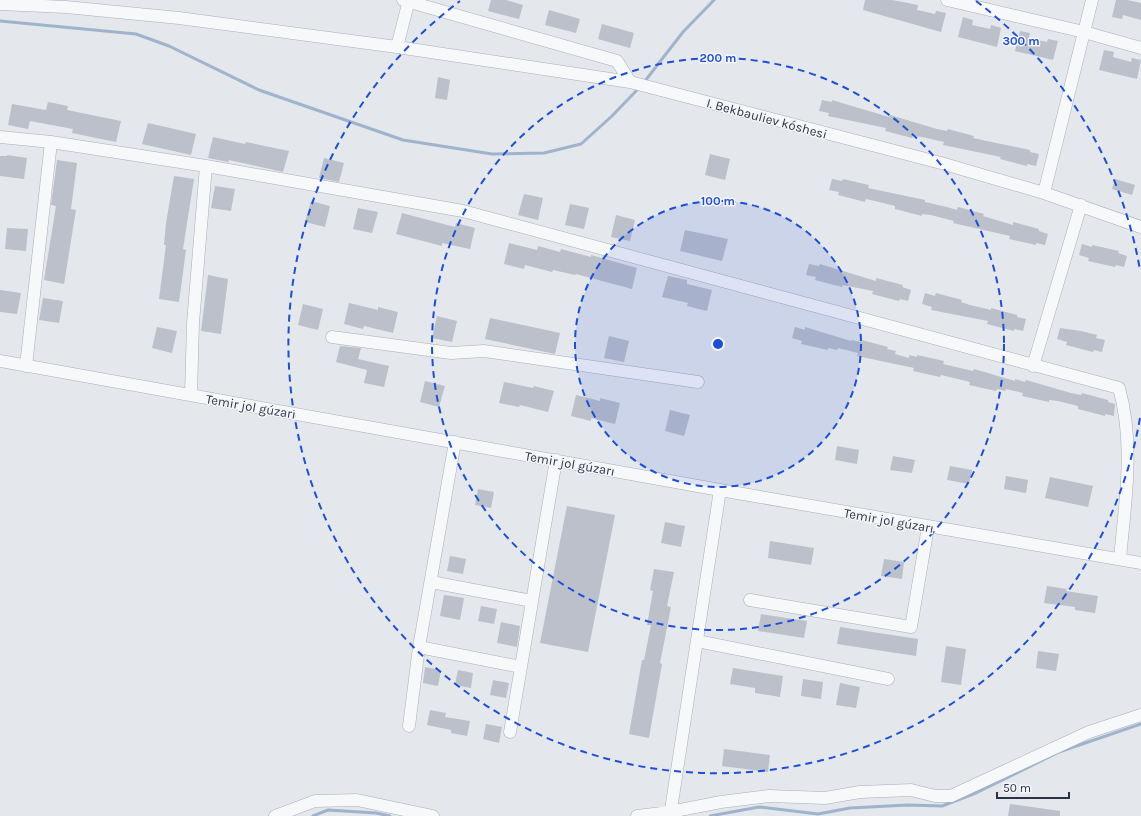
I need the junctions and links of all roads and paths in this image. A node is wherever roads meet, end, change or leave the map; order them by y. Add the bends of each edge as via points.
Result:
1 (407, 0) edge
2 (947, 0) edge
3 (1092, 0) edge
4 (0, 4) edge
5 (1084, 32) junction
6 (397, 47) junction
7 (1141, 48) edge
8 (630, 82) junction
9 (0, 137) edge
10 (50, 142) junction
11 (206, 166) junction
12 (1044, 193) junction
13 (1081, 206) junction
14 (1141, 227) edge
15 (332, 337) dead end
16 (0, 361) edge
17 (26, 366) junction
18 (1033, 366) junction
19 (698, 382) dead end
20 (191, 395) junction
21 (455, 442) junction
22 (556, 460) junction
23 (720, 490) junction
24 (928, 526) junction
25 (1120, 559) junction
26 (1141, 563) edge
27 (431, 582) junction
28 (750, 600) dead end
29 (532, 601) junction
30 (697, 641) junction
31 (419, 647) junction
32 (521, 667) junction
33 (888, 679) dead end
34 (1141, 715) edge
35 (409, 726) dead end
36 (510, 732) dead end
37 (670, 814) edge
38 (275, 816) edge
39 (433, 816) edge
40 (637, 816) edge

1 - 6 street
1 - 8 street via 618,61
2 - 5 street
3 - 5 street
4 - 6 street, I. Bekbauliev kóshesi via 66,7 178,18
5 - 7 street
5 - 12 street
6 - 8 street, I. Bekbauliev kóshesi
8 - 12 street, I. Bekbauliev kóshesi via 941,163
9 - 10 street
10 - 11 street
10 - 17 street
11 - 18 street via 462,211
11 - 20 street via 192,323
12 - 13 street, I. Bekbauliev kóshesi
13 - 14 street, I. Bekbauliev kóshesi
13 - 18 street
15 - 19 street via 451,353 484,351
16 - 17 street, Temir jol gúzarı
17 - 20 street, Temir jol gúzarı
18 - 25 street via 1119,388 1126,411 1129,460
20 - 21 street, Temir jol gúzarı
21 - 22 street, Temir jol gúzarı
21 - 27 street
22 - 23 street, Temir jol gúzarı
22 - 29 street
23 - 24 street, Temir jol gúzarı
23 - 30 street
24 - 25 street, Temir jol gúzarı
24 - 28 street via 911,627
25 - 26 street, Temir jol gúzarı
27 - 29 street
27 - 31 street
29 - 32 street
30 - 33 street
30 - 37 street
31 - 32 street
31 - 35 street
32 - 36 street
34 - 37 street via 1089,732 951,796 935,796 911,790 860,792 825,798 769,796 721,802
37 - 40 street
38 - 39 street via 315,801 357,800

